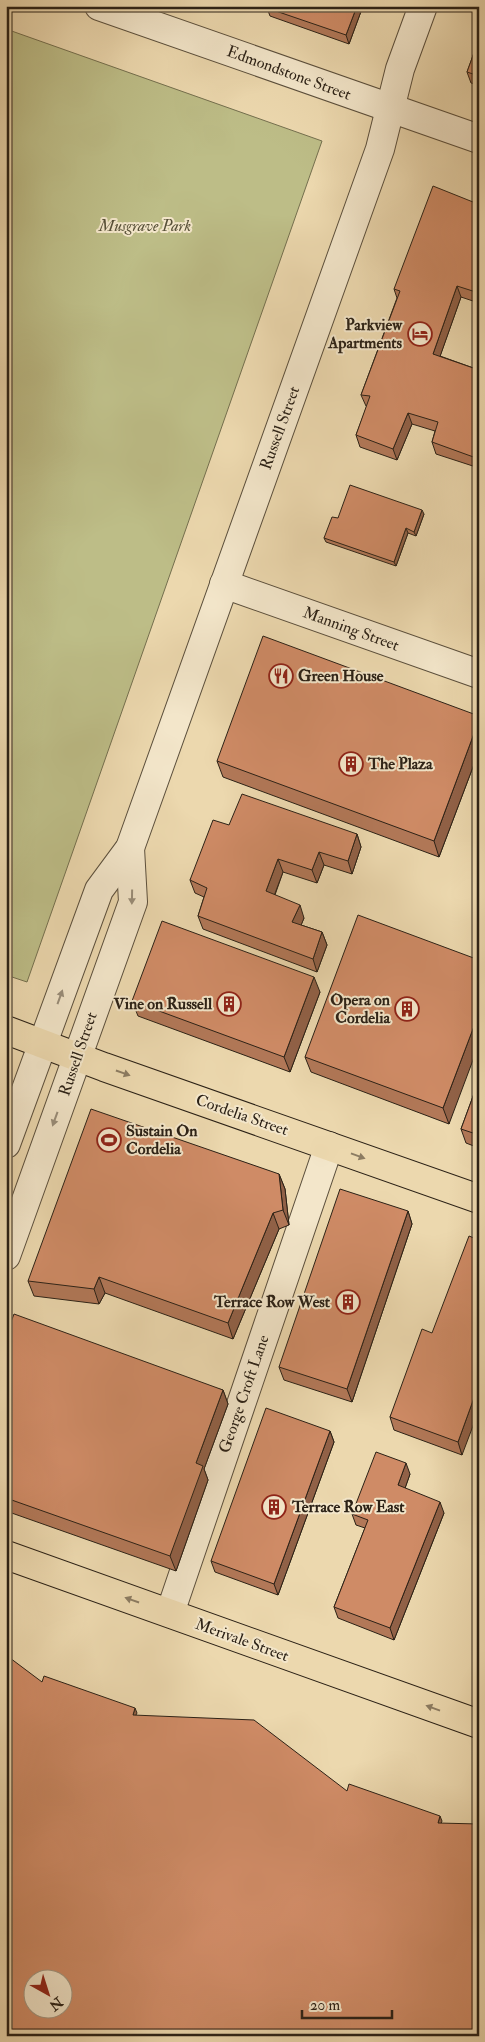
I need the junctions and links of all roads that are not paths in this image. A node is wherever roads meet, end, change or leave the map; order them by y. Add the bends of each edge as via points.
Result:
1 (99, 6) edge
2 (423, 6) edge
3 (390, 109) junction
4 (479, 139) edge
5 (224, 584) junction
6 (479, 674) edge
7 (130, 848) junction
8 (6, 1030) edge
9 (43, 1043) junction
10 (77, 1057) junction
11 (6, 1144) edge
12 (329, 1146) junction
13 (479, 1199) edge
14 (6, 1256) edge
15 (6, 1555) edge
16 (170, 1613) junction
17 (479, 1724) edge

1 - 3 street, Edmondstone Street
2 - 3 street, Russell Street via 400,69
3 - 4 street, Edmondstone Street
3 - 5 street, Russell Street via 380,149
5 - 6 street, Manning Street
5 - 7 street, Russell Street
9 -> 7 street, Russell Street via 99,890
7 -> 10 street, Russell Street via 133,902
8 - 9 main road, Cordelia Street
9 - 10 main road, Cordelia Street
9 - 11 street, Russell Street
10 -> 12 main road, Cordelia Street
10 -> 14 street, Russell Street
12 -> 13 main road, Cordelia Street
12 - 16 street, George Croft Lane
16 -> 15 main road, Merivale Street
17 -> 16 main road, Merivale Street

